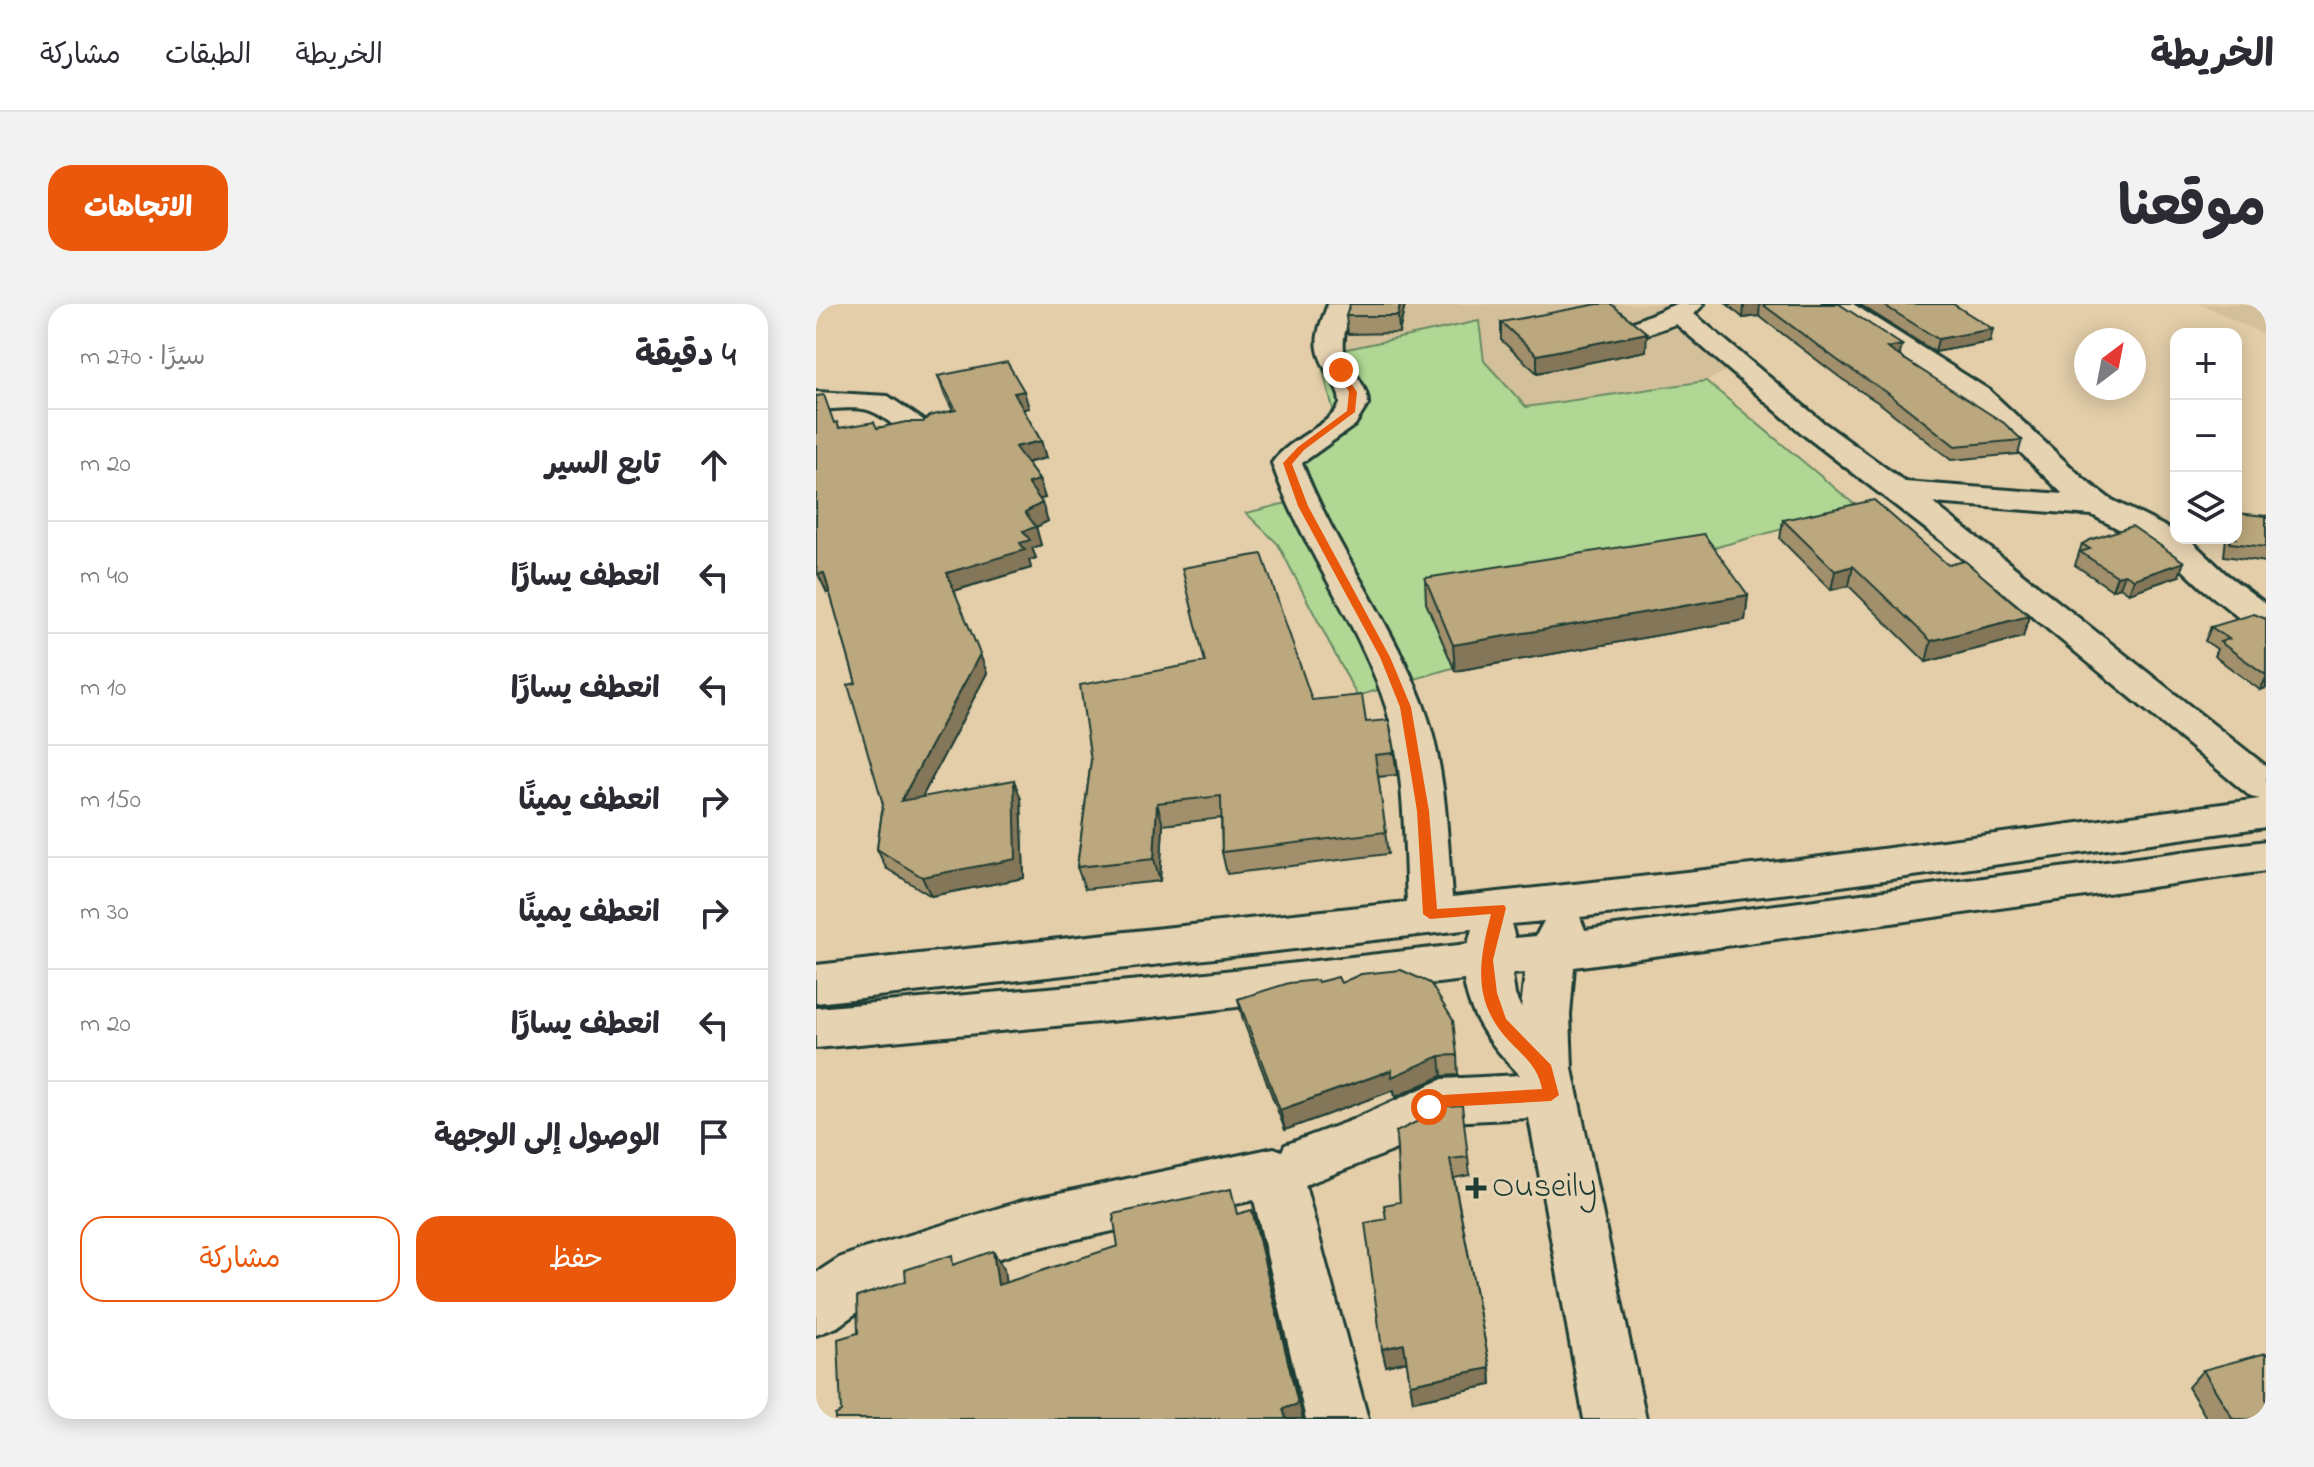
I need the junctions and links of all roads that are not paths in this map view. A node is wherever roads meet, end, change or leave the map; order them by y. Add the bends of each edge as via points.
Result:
1 (1341, 304) edge
2 (1836, 304) edge
3 (1685, 309) edge
4 (1642, 328) edge
5 (816, 401) edge
6 (919, 430) edge
7 (1897, 491) junction
8 (2099, 506) junction
9 (2266, 621) edge
10 (2266, 787) edge
11 (2266, 813) edge
12 (2266, 856) edge
13 (1577, 901) junction
14 (1499, 908) junction
15 (1430, 914) junction
16 (1551, 952) junction
17 (1486, 960) junction
18 (816, 984) edge
19 (816, 1028) edge
20 (1548, 1082) junction
21 (1304, 1162) dead end
22 (816, 1307) edge
23 (1337, 1419) edge
24 (1615, 1419) edge

1 - 15 street via 1332,354 1353,392 1353,406 1287,463 1303,506 1385,657 1405,707 1423,811
2 - 8 street via 1979,396
3 - 4 street
3 - 7 street via 1814,429
5 - 6 street via 878,402
7 - 8 street
7 - 10 street
8 - 9 street via 2177,546
11 - 13 street
12 - 16 street
13 - 14 street
13 - 16 street
14 - 15 street
14 - 17 street
15 - 18 street
16 - 17 street
16 - 20 street via 1544,1021
17 - 19 street via 1152,998
17 - 20 street via 1500,1022
20 - 21 street via 1444,1085 1371,1136
20 - 24 street
22 - 23 street via 860,1277 1022,1226 1274,1172

